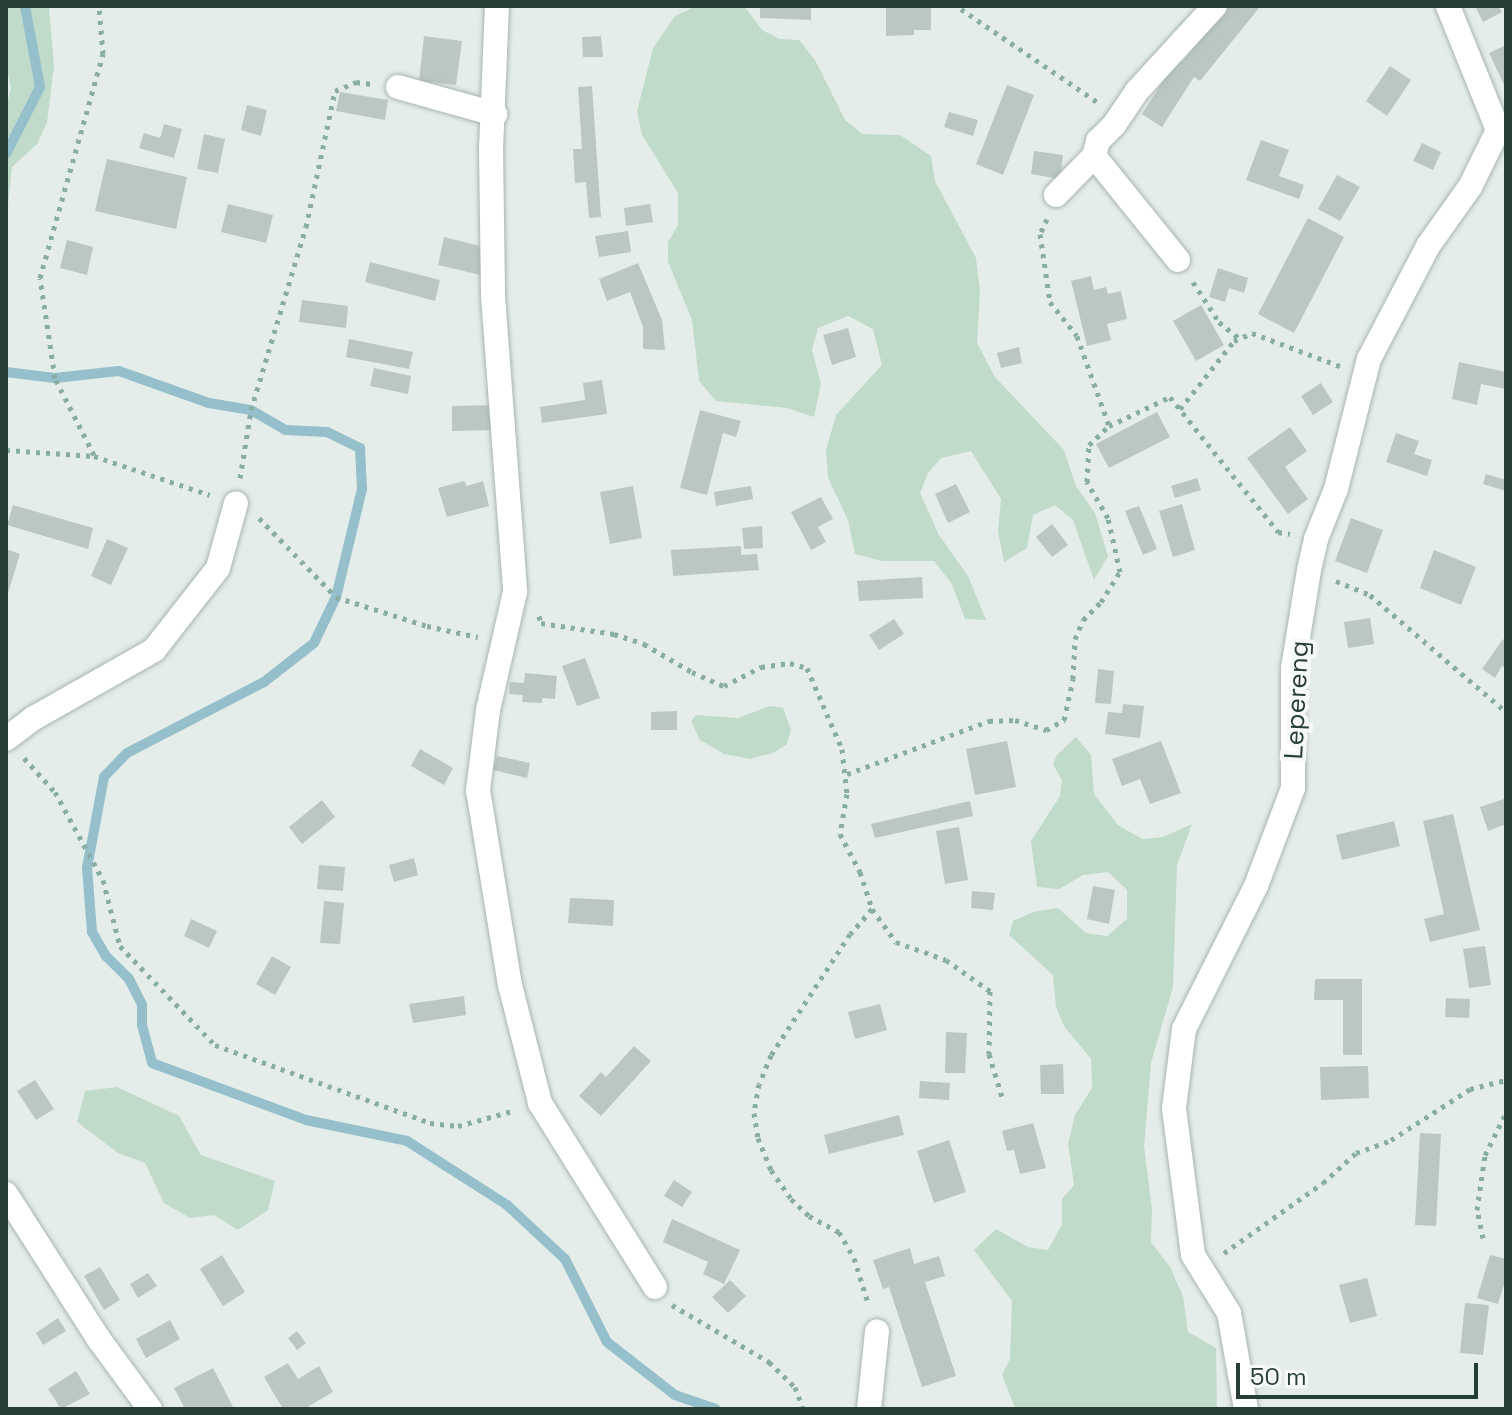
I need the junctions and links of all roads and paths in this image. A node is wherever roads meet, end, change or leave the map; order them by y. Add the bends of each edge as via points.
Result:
1 (99, 6) edge
2 (497, 6) edge
3 (1215, 6) edge
4 (1448, 6) edge
5 (961, 9) dead end
6 (398, 87) joint
7 (495, 114) junction
8 (1121, 114) junction
9 (1094, 156) junction
10 (1056, 195) joint
11 (1178, 260) joint
12 (1240, 339) junction
13 (1366, 376) junction
14 (1180, 409) junction
15 (1109, 426) junction
16 (6, 450) edge
17 (94, 456) junction
18 (236, 503) junction
19 (1316, 539) junction
20 (1309, 570) junction
21 (515, 592) junction
22 (505, 642) junction
23 (1506, 712) edge
24 (11, 744) edge
25 (847, 774) junction
26 (872, 909) junction
27 (1506, 1080) edge
28 (1002, 1097) dead end
29 (540, 1103) junction
30 (1506, 1113) edge
31 (6, 1194) edge
32 (1483, 1238) dead end
33 (1195, 1259) junction
34 (655, 1287) joint
35 (877, 1331) joint
36 (150, 1409) edge
37 (803, 1409) edge
38 (869, 1409) edge
39 (1246, 1409) edge

1 - 17 path via 103,54 40,278 55,378
2 - 7 street
3 - 8 street
4 - 13 street, Lepereng via 1498,130 1470,187 1428,246 1369,359
5 - 8 path via 1084,95
6 - 7 street
6 - 18 path via 356,82 335,91 306,227 251,410
7 - 21 street via 493,296
8 - 9 street via 1098,141
9 - 10 street
9 - 11 street
10 - 15 path via 1040,234 1050,302 1077,336
11 - 12 path via 1219,322
12 - 13 path via 1252,333
12 - 14 path
13 - 19 street, Lepereng via 1336,489
14 - 15 path via 1170,397
14 - 19 path via 1278,532
15 - 25 path via 1089,445 1087,482 1108,518 1120,572 1075,639 1064,720 1046,730 1015,720 989,721
16 - 17 path
17 - 18 path
18 - 22 path via 256,515 336,597 427,626
18 - 24 street via 218,568 154,650 34,718
19 - 20 street, Lepereng
20 - 23 path via 1370,595
20 - 33 street, Lepereng via 1293,668 1293,788 1256,886 1184,1029 1174,1108
21 - 22 street
21 - 25 path via 534,601 541,623 644,644 724,686 761,667 790,663 807,668 837,734
22 - 29 street via 488,710 478,790 510,985
24 - 29 path via 55,792 103,880 120,946 215,1045 430,1123 458,1126
25 - 26 path via 840,834
26 - 28 path via 896,942 946,960 990,991 989,1054
26 - 35 path via 771,1055 754,1113 771,1170 809,1216 839,1232 854,1258
27 - 33 path via 1470,1089 1391,1140 1356,1153 1227,1252
29 - 34 street
30 - 32 path via 1485,1155 1477,1210
31 - 36 street
33 - 39 street, Lepereng via 1229,1313
34 - 37 path via 671,1304 769,1362 795,1387
35 - 38 street

